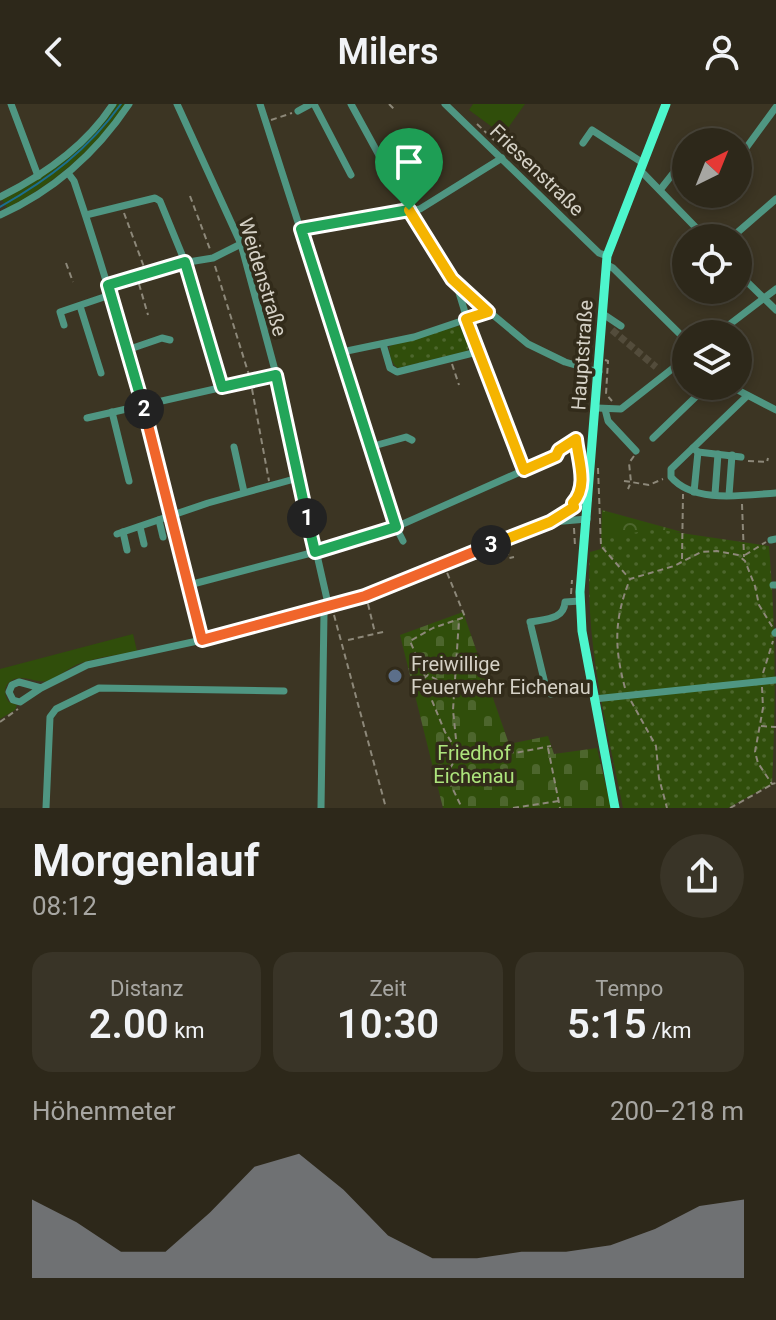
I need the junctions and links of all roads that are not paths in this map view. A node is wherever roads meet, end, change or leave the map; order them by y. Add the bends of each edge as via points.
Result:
1 (11, 104) edge
2 (113, 104) edge
3 (129, 104) edge
4 (177, 104) edge
5 (260, 104) edge
6 (312, 104) edge
7 (351, 104) edge
8 (445, 104) edge
9 (666, 104) edge
10 (776, 107) edge
11 (298, 111) road end
12 (752, 140) edge
13 (583, 143) dead end
14 (502, 158) junction
15 (641, 167) junction
16 (68, 173) junction
17 (351, 175) dead end
18 (672, 175) edge
19 (38, 176) junction
20 (660, 190) junction
21 (0, 197) edge
22 (776, 199) edge
23 (409, 210) junction
24 (0, 215) edge
25 (86, 215) junction
26 (693, 224) edge
27 (747, 224) edge
28 (301, 229) junction
29 (241, 244) junction
30 (607, 261) junction
31 (185, 262) junction
32 (456, 284) junction
33 (108, 285) junction
34 (752, 287) edge
35 (776, 289) edge
36 (110, 295) junction
37 (764, 299) junction
38 (80, 306) junction
39 (776, 310) edge
40 (488, 312) junction
41 (603, 314) junction
42 (466, 319) junction
43 (736, 320) edge
44 (64, 325) dead end
45 (621, 326) tunnel mouth
46 (672, 326) edge
47 (170, 340) dead end
48 (383, 344) junction
49 (127, 350) junction
50 (342, 352) junction
51 (477, 352) junction
52 (656, 367) tunnel mouth
53 (672, 369) edge
54 (599, 372) junction
55 (101, 373) dead end
56 (276, 375) junction
57 (664, 375) junction
58 (752, 398) edge
59 (692, 400) edge
60 (743, 400) edge
61 (142, 404) junction
62 (601, 408) junction
63 (776, 410) edge
64 (112, 412) junction
65 (87, 418) dead end
66 (653, 438) dead end
67 (412, 440) dead end
68 (234, 447) dead end
69 (370, 447) junction
70 (695, 450) junction
71 (636, 451) road end
72 (718, 454) junction
73 (732, 455) junction
74 (556, 456) road end
75 (744, 459) road end
76 (524, 470) junction
77 (298, 478) junction
78 (129, 481) dead end
79 (244, 492) junction
80 (694, 492) junction
81 (776, 493) edge
82 (715, 494) junction
83 (729, 495) junction
84 (588, 500) junction
85 (171, 516) junction
86 (587, 519) junction
87 (159, 520) junction
88 (550, 522) junction
89 (140, 527) junction
90 (396, 527) junction
91 (163, 537) dead end
92 (403, 541) dead end
93 (144, 544) dead end
94 (127, 550) dead end
95 (315, 552) junction
96 (189, 585) junction
97 (580, 601) junction
98 (329, 608) junction
99 (202, 640) junction
100 (776, 680) edge
101 (592, 685) junction
102 (41, 688) junction
103 (284, 691) dead end
104 (594, 699) junction
105 (324, 807) edge
106 (46, 808) edge
107 (615, 808) edge

1 - 19 street
2 - 19 street via 93,131
3 - 16 street via 109,133
4 - 29 street, Weidenstraße
5 - 28 street
6 - 11 street
6 - 17 street
7 - 23 street
8 - 14 street, Friesenstraße
9 - 15 main road, Hauptstraße
10 - 12 street
13 - 15 street via 592,130
14 - 23 street via 420,209
14 - 30 street, Friesenstraße
15 - 20 street
15 - 30 main road, Hauptstraße
16 - 24 street
16 - 25 street
18 - 20 street
19 - 21 street
20 - 26 street
22 - 27 street
23 - 28 street
23 - 32 street
25 - 31 street via 155,198
25 - 33 street
28 - 50 street
29 - 31 street via 213,258
29 - 56 street, Weidenstraße
30 - 41 main road, Hauptstraße
30 - 46 street, Friesenstraße
31 - 33 street
32 - 40 street
32 - 42 street
33 - 36 street
34 - 37 street
35 - 37 street
36 - 38 street
36 - 49 street
37 - 39 street
37 - 43 street
38 - 44 street via 60,312
38 - 55 street
40 - 42 street
40 - 54 street via 534,347
41 - 45 street
41 - 54 main road, Hauptstraße via 607,329
42 - 48 street
42 - 51 street
47 - 49 street
48 - 50 street
48 - 51 street via 396,372
49 - 61 street
50 - 69 street
51 - 76 street
52 - 57 street
53 - 57 street
54 - 62 main road, Hauptstraße
56 - 61 street
56 - 77 street, Weidenstraße
57 - 62 street via 621,409
58 - 63 street
59 - 66 street
60 - 70 street
61 - 64 street
61 - 85 street
62 - 71 street
62 - 84 main road, Hauptstraße
64 - 65 street
64 - 78 street
67 - 69 street
68 - 79 street
69 - 90 street
70 - 72 street
70 - 80 street
70 - 80 street via 670,473
72 - 73 street
72 - 82 street
73 - 75 street
73 - 83 street
74 - 76 street
76 - 90 street
77 - 79 street
77 - 95 street, Weidenstraße
79 - 85 street
80 - 82 street
81 - 83 street
82 - 83 street
84 - 86 main road, Hauptstraße
84 - 88 street
85 - 87 street
85 - 96 street
86 - 88 street
86 - 97 main road, Hauptstraße via 580,549
87 - 89 street
87 - 91 street
88 - 98 street
89 - 93 street
89 - 94 street via 120,533
90 - 92 street
90 - 95 street
95 - 96 street
95 - 98 street, Weidenstraße
96 - 99 street
97 - 101 main road, Hauptstraße
97 - 101 street via 565,602 560,615 530,624 547,692
98 - 99 street
98 - 105 street via 324,613
99 - 102 street via 87,665
100 - 104 street
101 - 104 main road, Hauptstraße
102 - 102 street via 20,702 9,692 21,682
103 - 106 street via 99,688 56,709 50,717
104 - 107 main road, Hauptstraße

